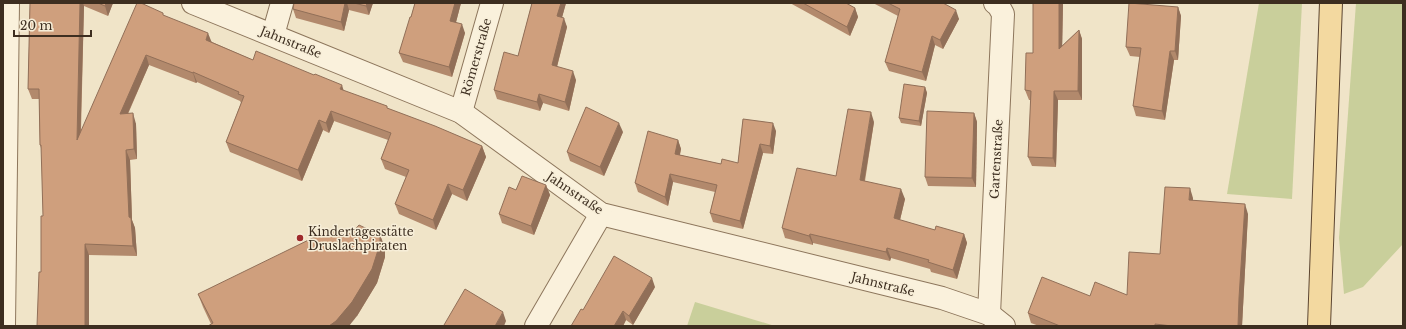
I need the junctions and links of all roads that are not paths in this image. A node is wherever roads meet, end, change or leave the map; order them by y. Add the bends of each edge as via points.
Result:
1 (8, 3) edge
2 (193, 3) edge
3 (282, 3) edge
4 (492, 3) edge
5 (1331, 3) edge
6 (996, 4) edge
7 (273, 35) junction
8 (461, 112) junction
9 (601, 214) junction
10 (996, 320) edge
11 (4, 326) edge
12 (536, 326) edge
13 (1319, 326) edge

1 - 11 street
2 - 7 street, Jahnstraße
3 - 7 street
4 - 8 street, Römerstraße
5 - 13 main road
6 - 10 street, Gartenstraße via 1003,14
7 - 8 street, Jahnstraße
8 - 9 street, Jahnstraße
9 - 10 street, Jahnstraße via 942,298
9 - 12 street

